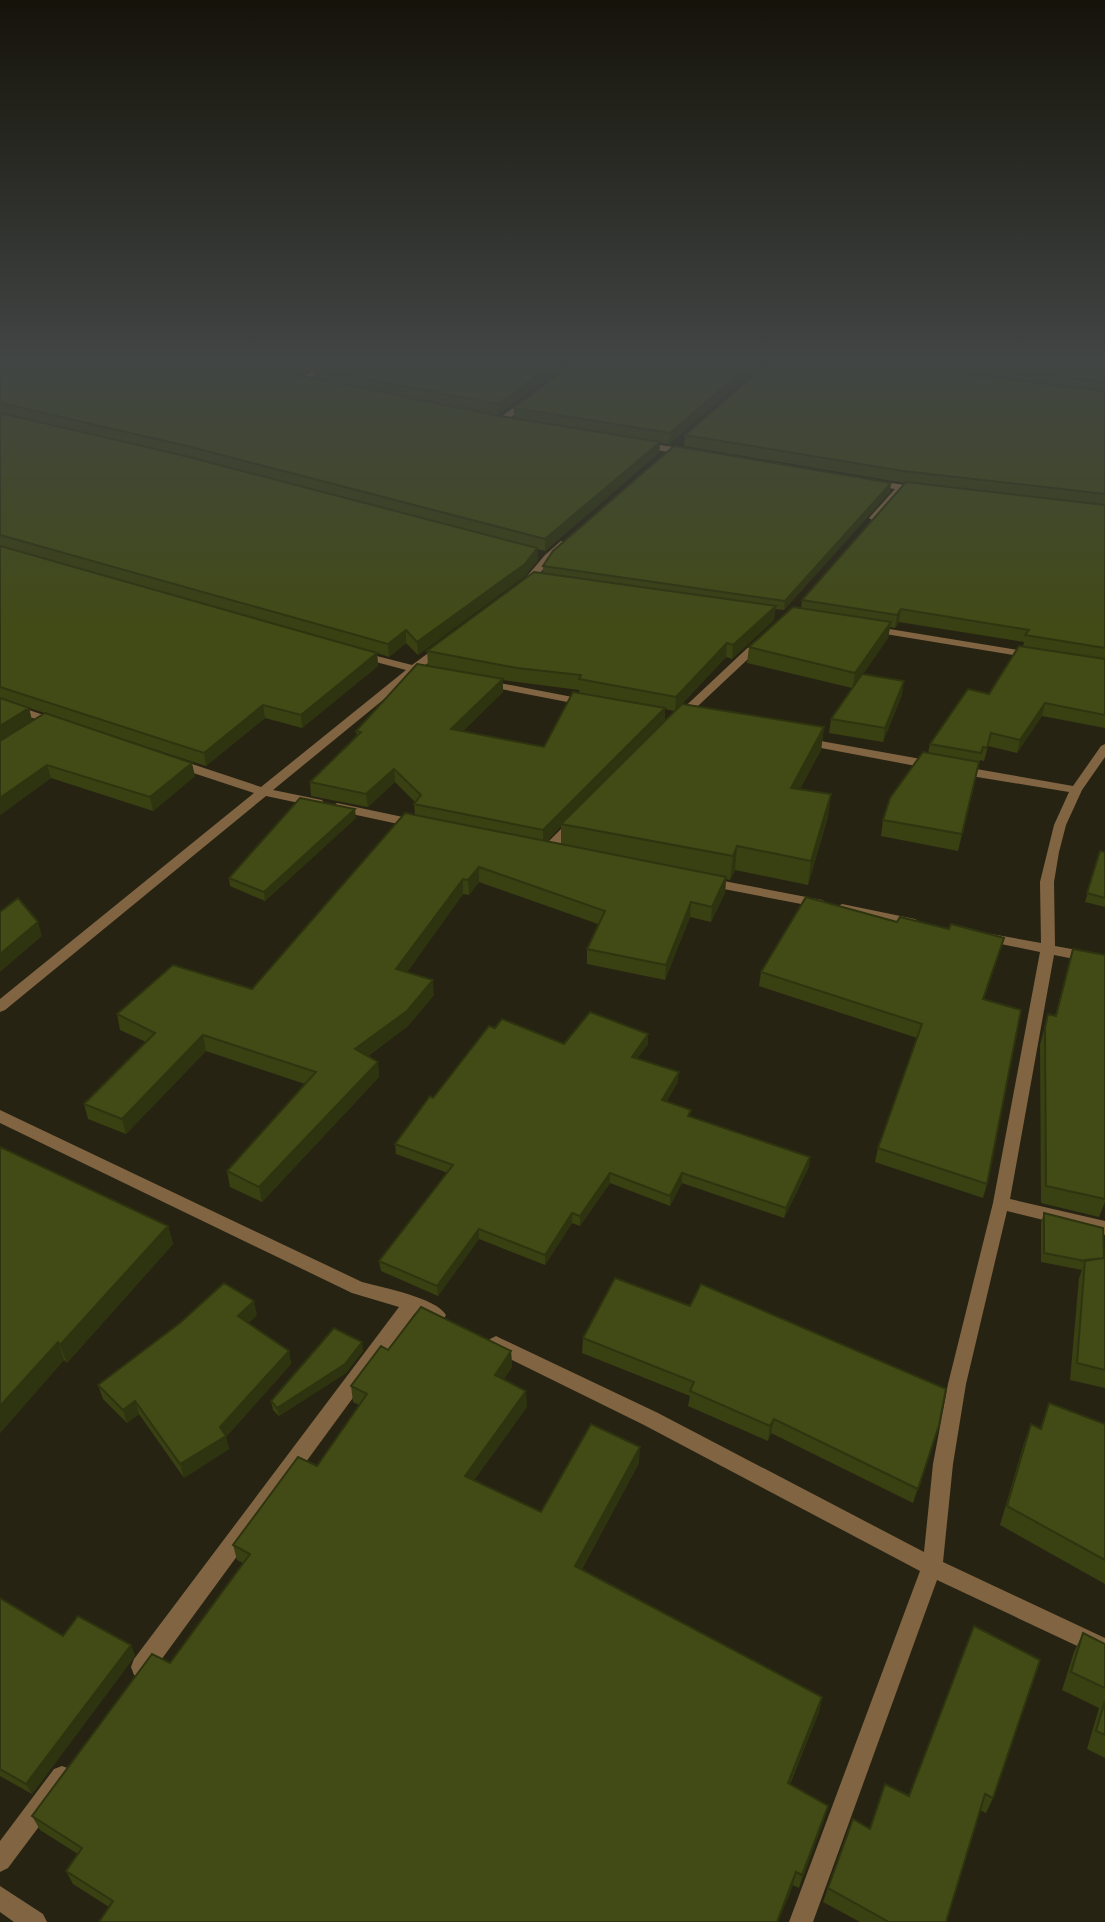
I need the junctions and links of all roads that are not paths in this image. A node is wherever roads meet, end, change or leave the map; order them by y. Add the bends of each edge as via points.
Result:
1 (669, 453) edge
2 (690, 453) edge
3 (699, 454) edge
4 (662, 459) edge
5 (861, 481) edge
6 (901, 488) junction
7 (933, 491) edge
8 (866, 527) edge
9 (569, 539) edge
10 (535, 554) edge
11 (548, 557) junction
12 (531, 580) junction
13 (544, 582) edge
14 (520, 588) edge
15 (857, 627) edge
16 (768, 635) edge
17 (454, 637) edge
18 (344, 651) edge
19 (1050, 658) edge
20 (410, 669) junction
21 (436, 674) edge
22 (476, 682) edge
23 (0, 703) edge
24 (596, 705) edge
25 (46, 719) junction
26 (676, 720) junction
27 (690, 722) edge
28 (665, 723) edge
29 (34, 727) edge
30 (71, 727) edge
31 (796, 741) edge
32 (1105, 748) edge
33 (161, 758) edge
34 (1076, 790) junction
35 (263, 792) junction
36 (584, 813) edge
37 (425, 825) edge
38 (547, 850) edge
39 (695, 880) edge
40 (926, 925) edge
41 (966, 933) edge
42 (1048, 948) junction
43 (1105, 960) edge
44 (0, 1007) edge
45 (0, 1116) edge
46 (1001, 1203) junction
47 (1105, 1228) edge
48 (412, 1303) junction
49 (450, 1321) edge
50 (475, 1333) edge
51 (932, 1567) junction
52 (1105, 1649) edge
53 (132, 1682) edge
54 (74, 1760) edge
55 (0, 1860) edge
56 (0, 1898) edge
57 (35, 1922) edge
58 (800, 1922) edge

1 - 4 street
2 - 3 street
5 - 6 street
6 - 7 street
6 - 8 street
9 - 11 street
10 - 11 street
11 - 12 street
12 - 13 street
12 - 14 street
15 - 19 street
16 - 26 street
17 - 20 street
18 - 20 street
20 - 21 street
20 - 35 street
22 - 24 street
23 - 25 street
25 - 29 street
25 - 30 street
26 - 27 street
26 - 28 street
31 - 34 street
32 - 34 street
33 - 35 street
34 - 42 street via 1060,825 1047,881
35 - 37 street
35 - 44 street
36 - 38 street
39 - 40 street
41 - 42 street
42 - 43 street
42 - 46 street
45 - 48 street via 358,1288
46 - 47 street
46 - 51 street via 957,1384
48 - 49 street
48 - 53 street
50 - 51 street via 651,1419
51 - 52 street
51 - 58 street
54 - 55 street
56 - 57 street

